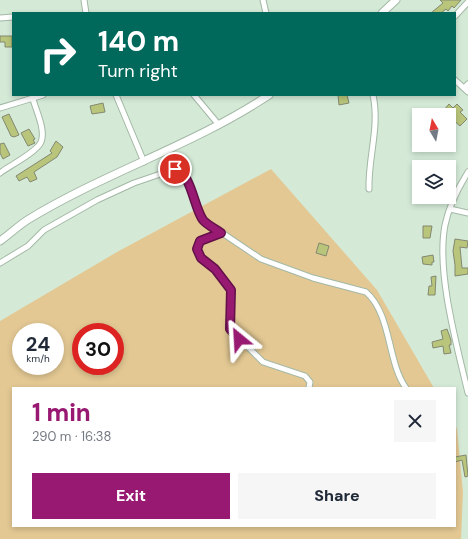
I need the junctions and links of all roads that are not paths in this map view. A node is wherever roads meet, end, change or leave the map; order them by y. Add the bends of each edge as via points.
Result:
1 (84, 0) edge
2 (263, 0) edge
3 (396, 0) edge
4 (468, 2) edge
5 (86, 12) edge
6 (266, 12) edge
7 (385, 12) edge
8 (456, 15) edge
9 (12, 17) edge
10 (0, 18) edge
11 (456, 81) edge
12 (468, 84) edge
13 (466, 90) edge
14 (40, 96) edge
15 (116, 96) edge
16 (195, 96) edge
17 (267, 96) edge
18 (373, 96) edge
19 (33, 99) junction
20 (0, 108) edge
21 (219, 125) junction
22 (144, 162) junction
23 (468, 172) edge
24 (0, 173) edge
25 (369, 189) dead end
26 (450, 209) junction
27 (468, 213) edge
28 (221, 233) junction
29 (0, 241) edge
30 (0, 263) edge
31 (467, 382) edge
32 (309, 387) edge
33 (405, 387) edge
34 (468, 393) edge

1 - 5 street
2 - 6 street
3 - 7 main road
4 - 8 street
9 - 10 street
11 - 13 street
12 - 13 street
14 - 19 street
15 - 22 street
16 - 21 street
17 - 21 main road
18 - 25 street via 376,104 375,137
19 - 20 street
19 - 24 street via 42,131 41,142
21 - 22 main road
22 - 29 main road via 48,207
23 - 26 street
26 - 27 street
26 - 31 street via 444,237 444,269
28 - 30 street via 203,220 187,181 182,173 175,169 134,183 97,200 44,230 28,246
28 - 32 street via 200,241 197,249 201,258 215,269 231,290 230,329 263,362 305,376 310,382
28 - 33 street via 261,259 313,278 366,292 372,297
31 - 34 street

